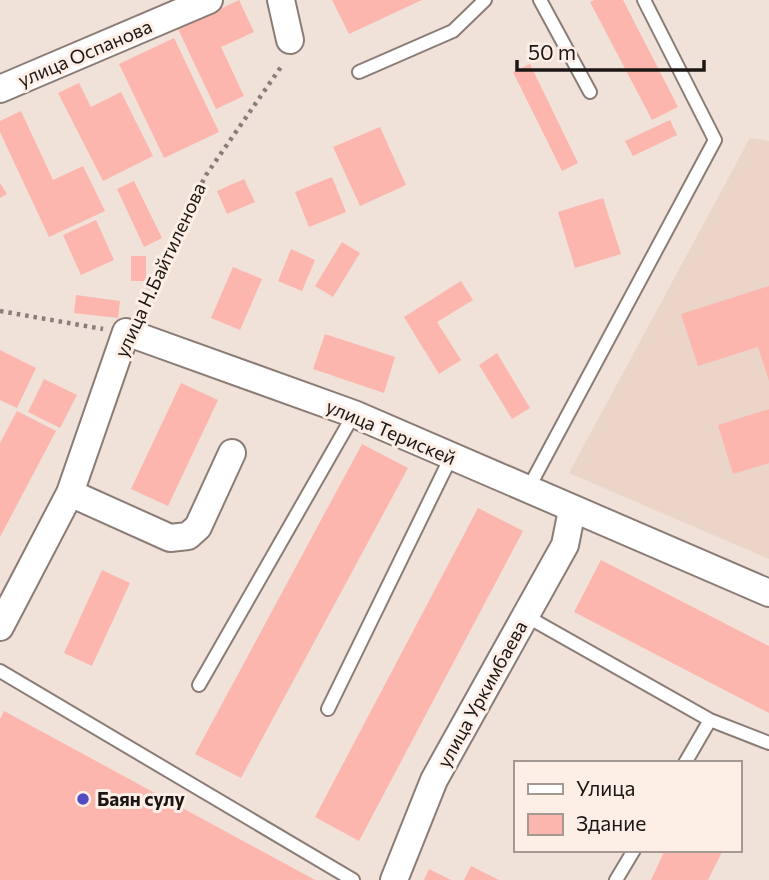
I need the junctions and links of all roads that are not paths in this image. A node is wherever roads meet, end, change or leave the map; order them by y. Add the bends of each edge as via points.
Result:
1 (209, 0) edge
2 (281, 0) edge
3 (485, 0) edge
4 (540, 0) edge
5 (644, 0) edge
6 (290, 40) road end
7 (359, 72) dead end
8 (0, 89) edge
9 (590, 92) dead end
10 (127, 332) joint
11 (354, 414) junction
12 (232, 453) dead end
13 (451, 457) junction
14 (527, 491) junction
15 (70, 493) junction
16 (572, 510) junction
17 (769, 593) edge
18 (526, 616) junction
19 (0, 626) edge
20 (0, 671) edge
21 (199, 685) dead end
22 (328, 709) dead end
23 (710, 720) junction
24 (769, 743) edge
25 (686, 761) edge
26 (633, 852) edge
27 (353, 880) edge
28 (394, 880) edge
29 (616, 880) edge

1 - 8 street, улица Оспанова
2 - 6 street
3 - 7 lane via 453,31
4 - 9 lane
5 - 14 lane via 715,140
10 - 11 street, улица Терискей
10 - 15 street, улица Н.Байтиленова
11 - 13 street, улица Терискей
11 - 21 lane
12 - 15 street via 198,527 188,536 170,538
13 - 14 street, улица Терискей
13 - 22 lane
14 - 16 street, улица Терискей
15 - 19 street, улица Н.Байтиленова
16 - 17 street, улица Терискей
16 - 18 street, улица Уркимбаева via 565,545
18 - 23 lane
18 - 28 street, улица Уркимбаева via 434,780
20 - 27 lane
23 - 24 lane
23 - 25 lane
26 - 29 lane

